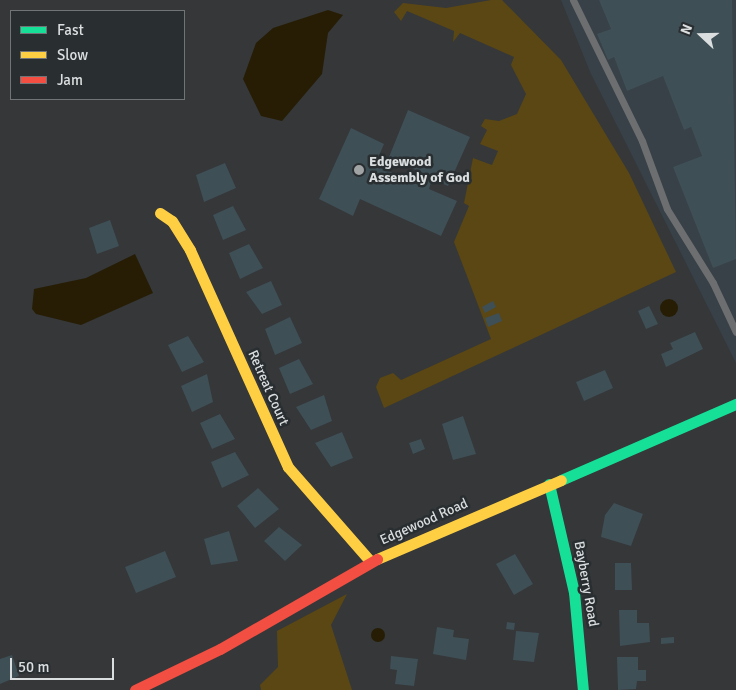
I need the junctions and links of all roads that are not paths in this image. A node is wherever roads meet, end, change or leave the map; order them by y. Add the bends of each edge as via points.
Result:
1 (573, 0) edge
2 (160, 213) dead end
3 (736, 332) edge
4 (736, 404) edge
5 (550, 484) junction
6 (371, 562) junction
7 (135, 690) edge
8 (583, 690) edge

1 - 3 lane via 642,141 667,209 713,283
2 - 6 main road, Retreat Court via 172,221 190,250 288,467
4 - 5 main road, Edgewood Road
5 - 6 main road, Edgewood Road
5 - 8 main road, Bayberry Road via 574,592
6 - 7 main road, Edgewood Road via 220,649

